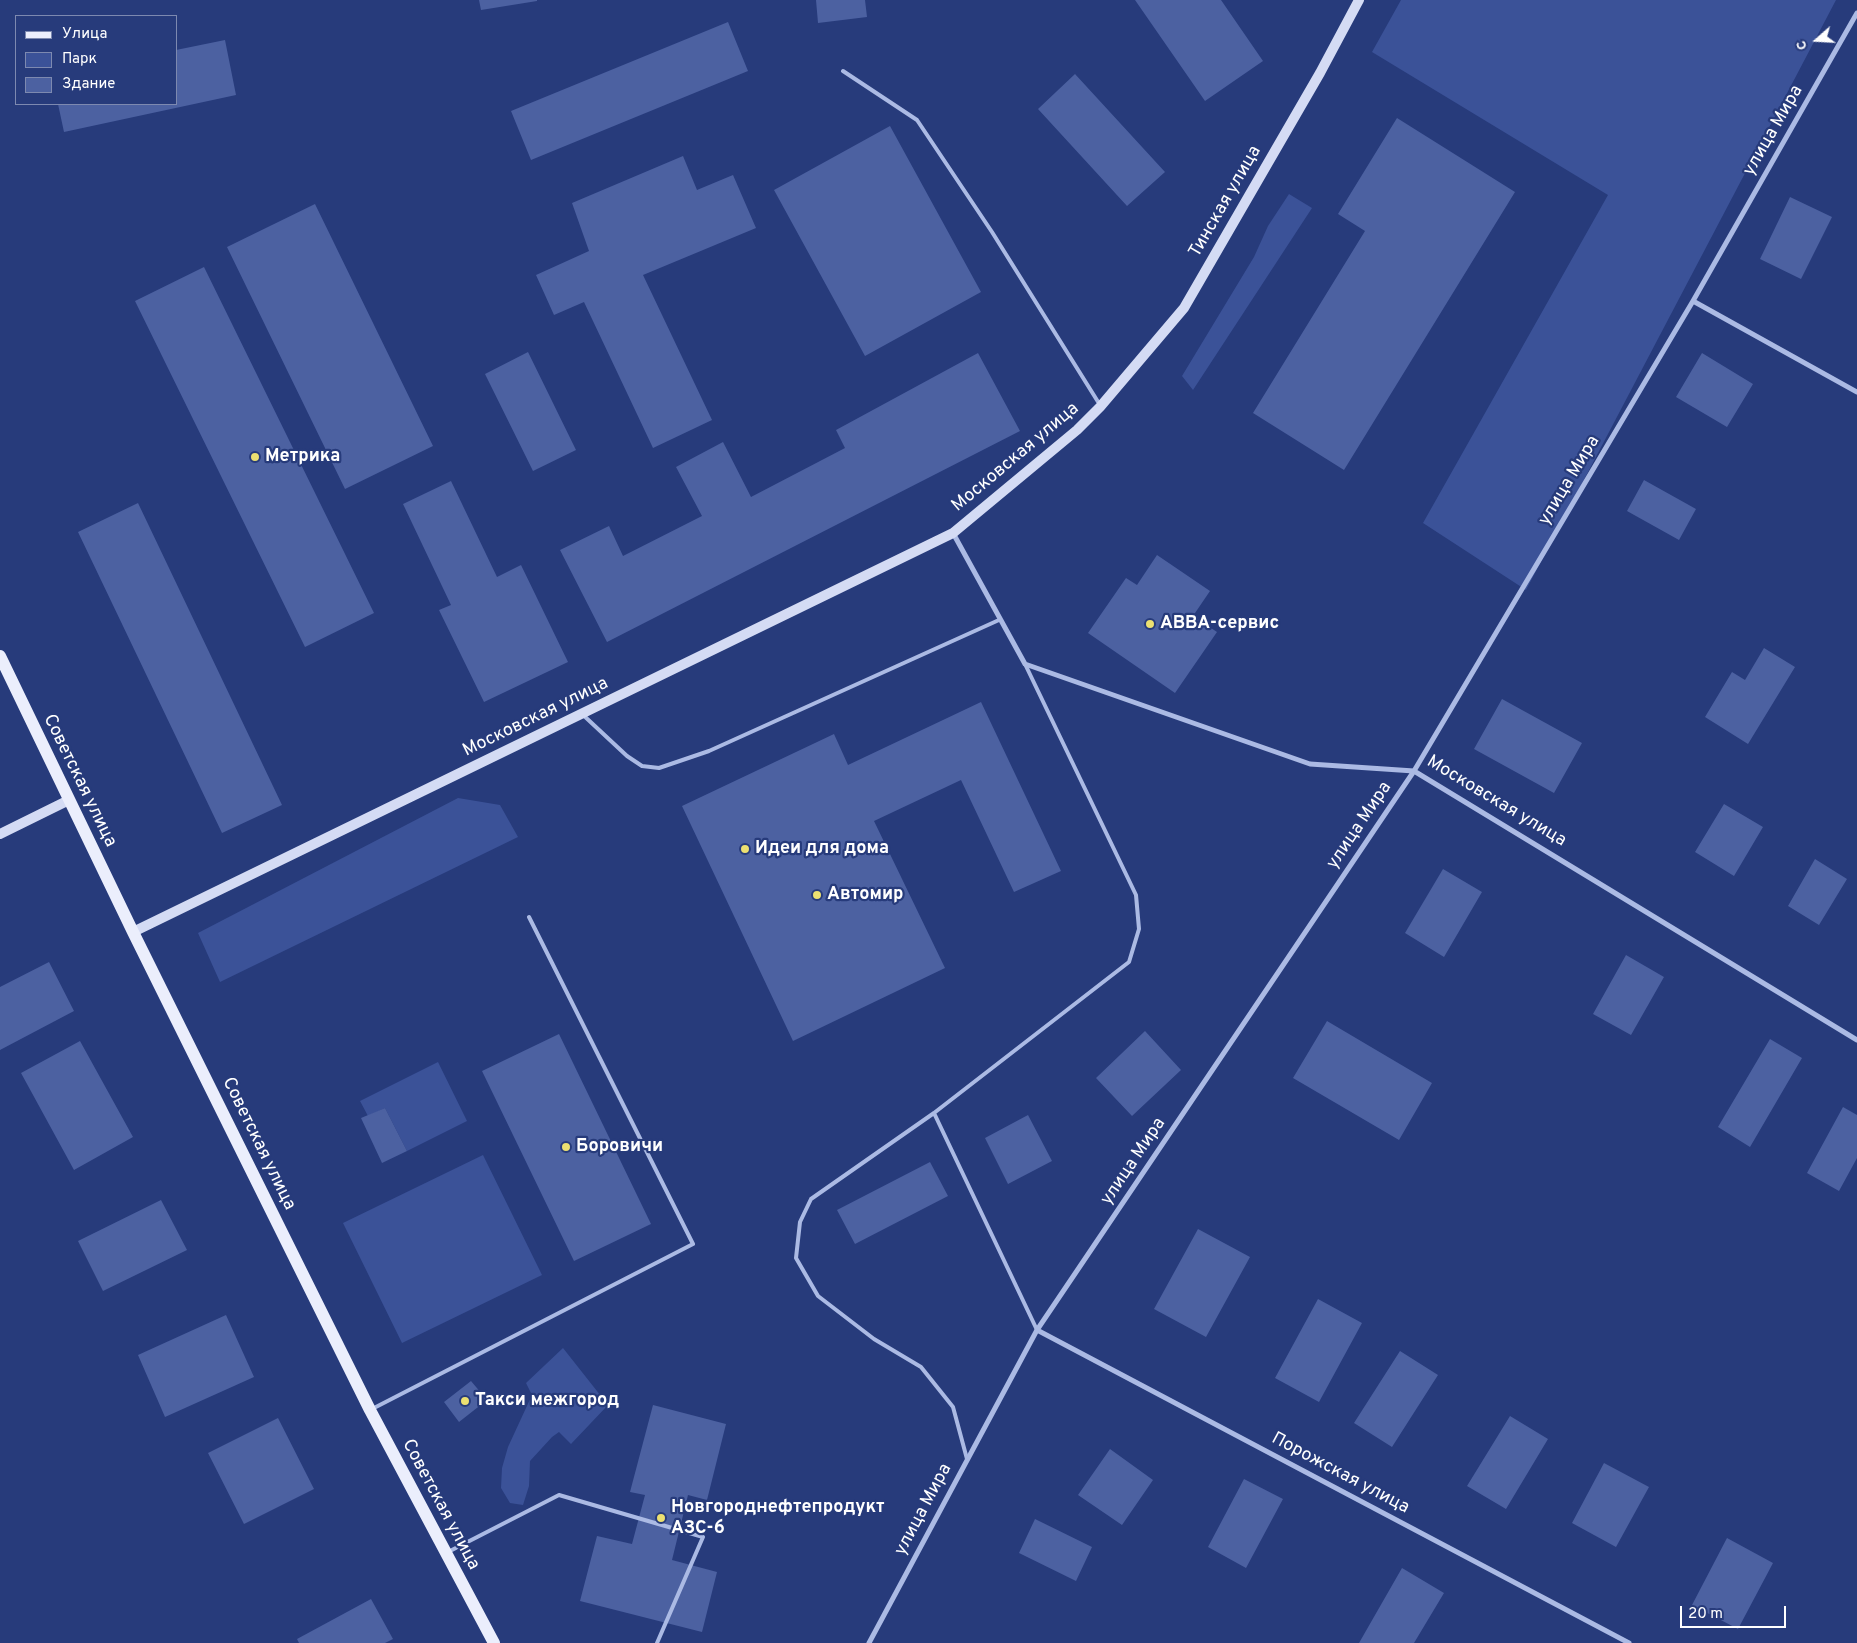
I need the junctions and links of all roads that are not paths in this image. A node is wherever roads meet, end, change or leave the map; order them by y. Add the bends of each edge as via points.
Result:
1 (1359, 0) edge
2 (1857, 13) edge
3 (843, 71) dead end
4 (1692, 301) junction
5 (1857, 392) edge
6 (1100, 407) junction
7 (952, 533) junction
8 (999, 620) junction
9 (0, 656) edge
10 (1025, 664) junction
11 (582, 713) junction
12 (1414, 771) junction
13 (69, 800) junction
14 (0, 834) edge
15 (528, 916) dead end
16 (133, 932) junction
17 (1857, 1040) edge
18 (934, 1113) junction
19 (1037, 1330) junction
20 (370, 1410) junction
21 (967, 1459) junction
22 (445, 1554) junction
23 (494, 1643) edge
24 (657, 1643) edge
25 (869, 1643) edge
26 (1629, 1643) edge

1 - 6 main road, Тинская улица via 1184,308
2 - 4 street, улица Мира
3 - 6 lane via 917,120 992,232
4 - 5 street
4 - 12 street, улица Мира
6 - 7 main road, Московская улица via 1077,430
7 - 8 street, Московская улица
7 - 11 main road, Московская улица
8 - 10 street, Московская улица
8 - 11 lane via 709,751 659,768 642,766 627,756
9 - 13 main road, Советская улица
10 - 12 street, Московская улица via 1310,764
10 - 18 lane via 1136,895 1140,929 1129,962
11 - 16 main road, Московская улица
12 - 17 street, Московская улица
12 - 19 street, улица Мира
13 - 14 main road
13 - 16 main road, Советская улица
15 - 20 lane via 693,1244
16 - 20 main road, Советская улица
18 - 19 lane
18 - 21 lane via 811,1199 800,1222 796,1258 818,1296 874,1339 921,1367 953,1407
19 - 21 street, улица Мира
19 - 26 street, Порожская улица
20 - 22 main road, Советская улица
21 - 25 street, улица Мира
22 - 23 main road, Советская улица
22 - 24 lane via 559,1495 703,1537

